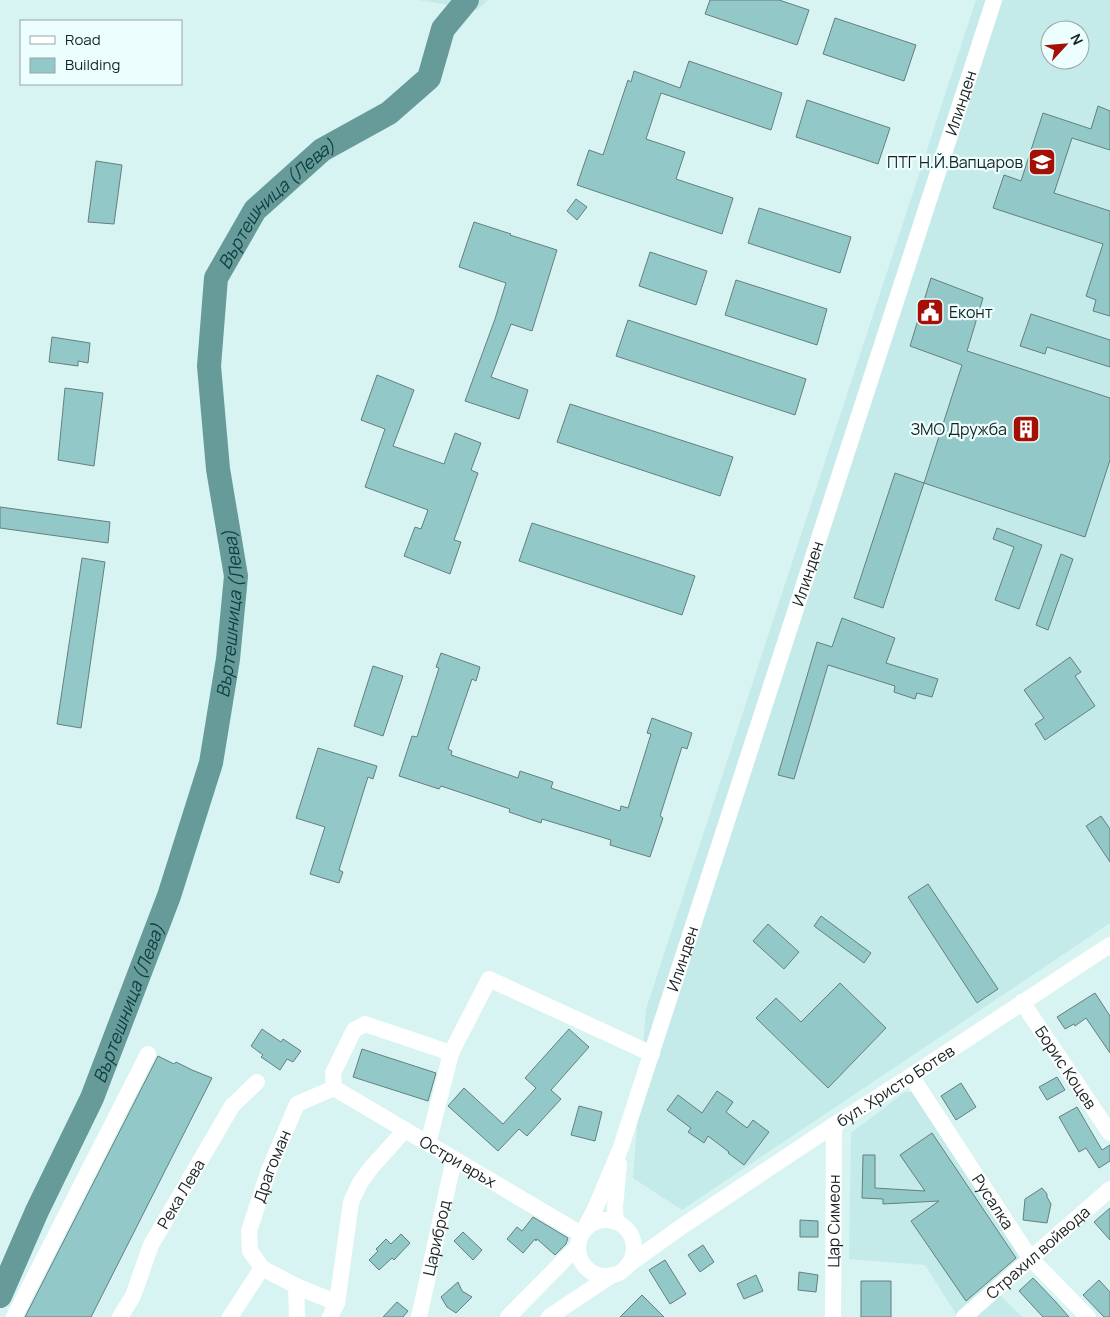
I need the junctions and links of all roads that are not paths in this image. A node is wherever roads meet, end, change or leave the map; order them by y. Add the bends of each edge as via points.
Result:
1 (994, 0) edge
2 (1110, 945) edge
3 (1022, 1002) junction
4 (451, 1053) junction
5 (148, 1054) dead end
6 (652, 1054) junction
7 (912, 1076) junction
8 (258, 1082) dead end
9 (334, 1088) junction
10 (834, 1125) junction
11 (405, 1130) junction
12 (1110, 1133) edge
13 (428, 1144) junction
14 (621, 1147) junction
15 (454, 1160) junction
16 (1110, 1189) edge
17 (616, 1222) junction
18 (681, 1227) junction
19 (629, 1233) junction
20 (581, 1237) junction
21 (1030, 1258) junction
22 (628, 1265) junction
23 (262, 1268) junction
24 (612, 1275) junction
25 (296, 1286) junction
26 (333, 1310) edge
27 (14, 1317) edge
28 (120, 1317) edge
29 (230, 1317) edge
30 (297, 1317) edge
31 (419, 1317) edge
32 (508, 1317) edge
33 (549, 1317) edge
34 (833, 1317) edge
35 (964, 1317) edge
36 (1088, 1317) edge

1 - 6 street, Илинден
2 - 3 street, бул. Христо Ботев
3 - 7 street, бул. Христо Ботев
3 - 12 street, Борис Коцев
4 - 6 street via 489,979
4 - 9 street via 365,1024 354,1030 333,1073
4 - 13 street
5 - 27 street
6 - 14 street, Илинден
7 - 10 street, бул. Христо Ботев
7 - 21 street, Русалка
8 - 28 street, Река Лева via 232,1106 151,1245 133,1296
9 - 11 street, Остри връх
9 - 23 street, Драгоман via 297,1104 269,1170 249,1231 250,1251
10 - 18 street, бул. Христо Ботев
10 - 34 street, Цар Симеон
11 - 13 street, Остри връх
11 - 26 street via 370,1169 351,1202
13 - 15 street, Остри връх
14 - 17 street, Илинден
14 - 20 street, Илинден
15 - 20 street, Остри връх
15 - 31 street, Цариброд
16 - 21 street, Страхил войвода
17 - 19 street
17 - 20 street via 607,1220 591,1224
18 - 19 street, бул. Христо Ботев via 648,1237
18 - 22 street, бул. Христо Ботев
19 - 22 street via 633,1253
20 - 24 street via 580,1258 588,1269 599,1275
20 - 32 street
21 - 35 street, Страхил войвода
21 - 36 street, Русалка
22 - 24 street
23 - 25 street
23 - 29 street
24 - 33 street
25 - 26 street
25 - 30 street

